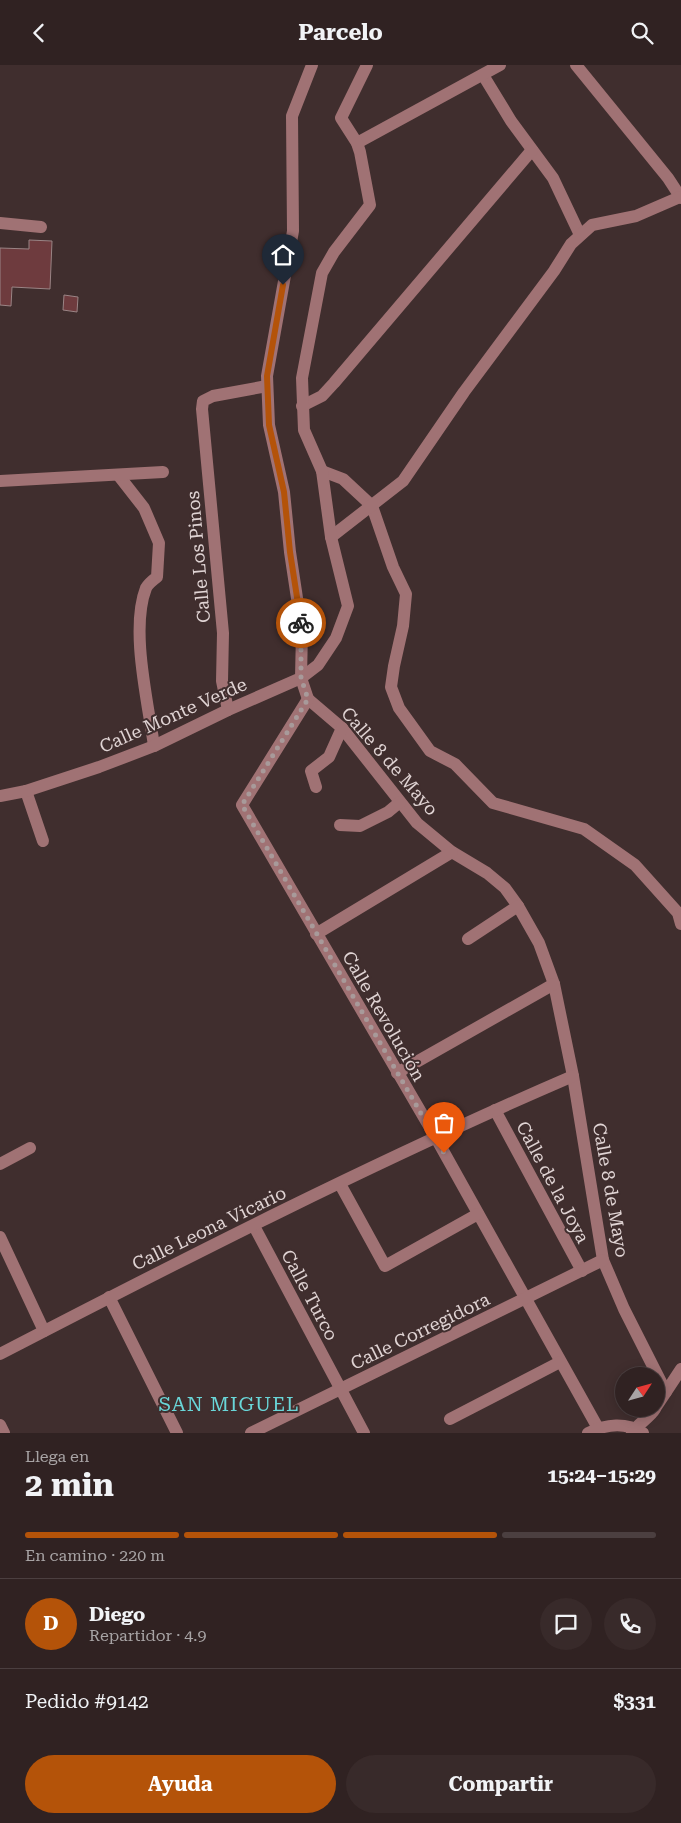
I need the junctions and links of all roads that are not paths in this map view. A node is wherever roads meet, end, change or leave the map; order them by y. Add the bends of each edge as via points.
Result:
1 (312, 65) edge
2 (367, 65) edge
3 (500, 65) edge
4 (576, 65) edge
5 (483, 75) junction
6 (357, 143) junction
7 (532, 150) junction
8 (680, 198) edge
9 (0, 223) edge
10 (41, 227) dead end
11 (580, 235) junction
12 (268, 386) junction
13 (302, 406) junction
14 (322, 471) junction
15 (163, 472) dead end
16 (119, 476) junction
17 (0, 481) edge
18 (372, 506) junction
19 (331, 537) junction
20 (301, 678) junction
21 (308, 699) junction
22 (228, 710) junction
23 (342, 728) junction
24 (154, 746) junction
25 (316, 787) dead end
26 (26, 791) junction
27 (0, 797) edge
28 (400, 802) junction
29 (340, 825) dead end
30 (43, 841) dead end
31 (452, 852) junction
32 (518, 906) junction
33 (681, 924) edge
34 (316, 934) junction
35 (468, 939) dead end
36 (554, 984) junction
37 (398, 1073) junction
38 (573, 1076) junction
39 (495, 1110) junction
40 (436, 1138) junction
41 (30, 1148) dead end
42 (0, 1164) edge
43 (340, 1184) junction
44 (478, 1214) junction
45 (254, 1225) junction
46 (0, 1237) edge
47 (603, 1260) junction
48 (582, 1271) junction
49 (109, 1297) junction
50 (524, 1299) junction
51 (44, 1331) junction
52 (0, 1353) edge
53 (560, 1362) junction
54 (681, 1369) edge
55 (669, 1387) junction
56 (340, 1389) junction
57 (665, 1393) edge
58 (649, 1417) edge
59 (652, 1417) edge
60 (450, 1419) dead end
61 (0, 1425) edge
62 (593, 1430) edge
63 (637, 1431) edge
64 (4, 1433) edge
65 (177, 1433) edge
66 (251, 1433) edge
67 (364, 1433) edge
68 (648, 1433) edge

1 - 12 street via 292,115 293,231 267,376
2 - 6 street via 340,118
3 - 5 street
4 - 8 street via 668,178
5 - 6 street
5 - 7 street
6 - 13 street, Calle Monte Verde via 370,205 322,273 302,379
7 - 11 street via 553,178
7 - 13 street via 334,383 322,396
8 - 11 street via 636,216 592,225
9 - 10 street
11 - 18 street via 403,481
12 - 20 street via 269,425 284,492 302,631
12 - 22 street, Calle Los Pinos via 213,396 203,401 202,409 223,633 222,681
13 - 14 street, Calle Monte Verde via 304,430
14 - 18 street via 343,479
14 - 19 street, Calle Monte Verde
15 - 16 street
16 - 17 street
16 - 24 street via 144,508 159,543 157,577 146,586 140,645
18 - 19 street
18 - 33 street via 406,594 391,687 399,708 430,751 455,764 493,803 584,829 635,865 678,913
19 - 20 street, Calle Monte Verde via 348,606 336,639 318,665
20 - 21 street
20 - 22 street, Calle Monte Verde
21 - 23 street, Calle 8 de Mayo
21 - 34 street, Calle Revolución via 242,805
22 - 24 street, Calle Monte Verde
23 - 25 street via 329,757 311,771
23 - 28 street, Calle 8 de Mayo
24 - 26 street, Calle Monte Verde
26 - 27 street, Calle Monte Verde
26 - 30 street
28 - 29 street via 388,813 360,826
28 - 31 street, Calle 8 de Mayo via 417,823
31 - 32 street, Calle 8 de Mayo via 487,873 505,888
31 - 34 street
32 - 35 street
32 - 36 street, Calle 8 de Mayo via 539,943
34 - 37 street, Calle Revolución
36 - 37 street
36 - 38 street, Calle 8 de Mayo
37 - 40 street, Calle Revolución
38 - 39 street, Calle Leona Vicario
38 - 47 street, Calle 8 de Mayo
39 - 40 street, Calle Leona Vicario
39 - 48 street, Calle de la Joya
40 - 43 street, Calle Leona Vicario
40 - 44 street, Calle Revolución
41 - 42 street
43 - 44 street via 385,1266
43 - 45 street, Calle Leona Vicario
44 - 50 street, Calle Revolución
45 - 49 street, Calle Leona Vicario
45 - 56 street, Calle Turco
46 - 51 street
47 - 48 street, Calle Corregidora
47 - 55 street, Calle 8 de Mayo via 624,1309
48 - 50 street, Calle Corregidora
49 - 51 street, Calle Leona Vicario
49 - 65 street
50 - 53 street, Calle Revolución
50 - 56 street, Calle Corregidora
51 - 52 street, Calle Leona Vicario
53 - 60 street
53 - 62 street, Calle Revolución
54 - 55 street
55 - 57 street
56 - 66 street, Calle Corregidora
56 - 67 street, Calle Turco
58 - 63 street
59 - 68 street
61 - 64 street
62 - 63 street via 620,1425

